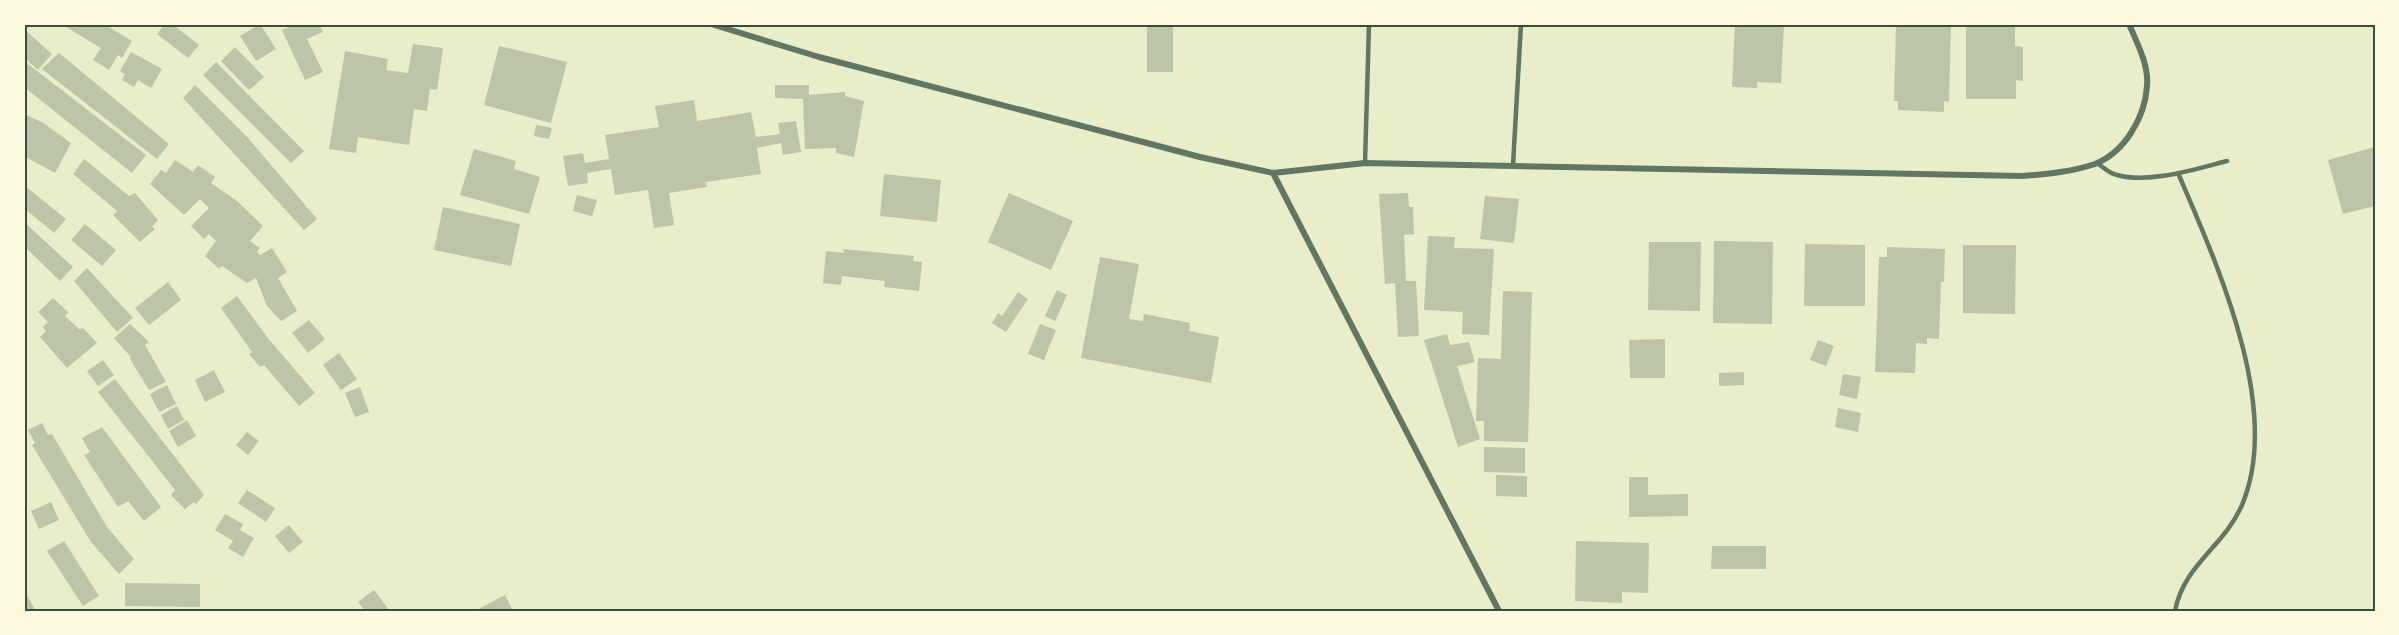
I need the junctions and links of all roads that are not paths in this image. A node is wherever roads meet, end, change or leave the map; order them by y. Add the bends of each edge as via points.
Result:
1 (711, 24) edge
2 (1369, 24) edge
3 (1521, 24) edge
4 (2129, 24) edge
5 (2227, 161) dead end
6 (2097, 163) junction
7 (1365, 164) junction
8 (1513, 165) junction
9 (1273, 173) junction
10 (2178, 173) junction
11 (1499, 611) edge
12 (2175, 611) edge

1 - 9 street via 819,57
2 - 7 lane
3 - 8 lane
4 - 6 street via 2142,55 2148,85 2140,118 2123,145
5 - 10 lane
6 - 8 street via 2060,173 2022,176
6 - 10 lane via 2116,175
7 - 8 street
7 - 9 street
9 - 11 street
10 - 12 lane via 2223,283 2236,326 2254,401 2254,446 2252,481 2240,509 2218,544 2191,570 2178,595

